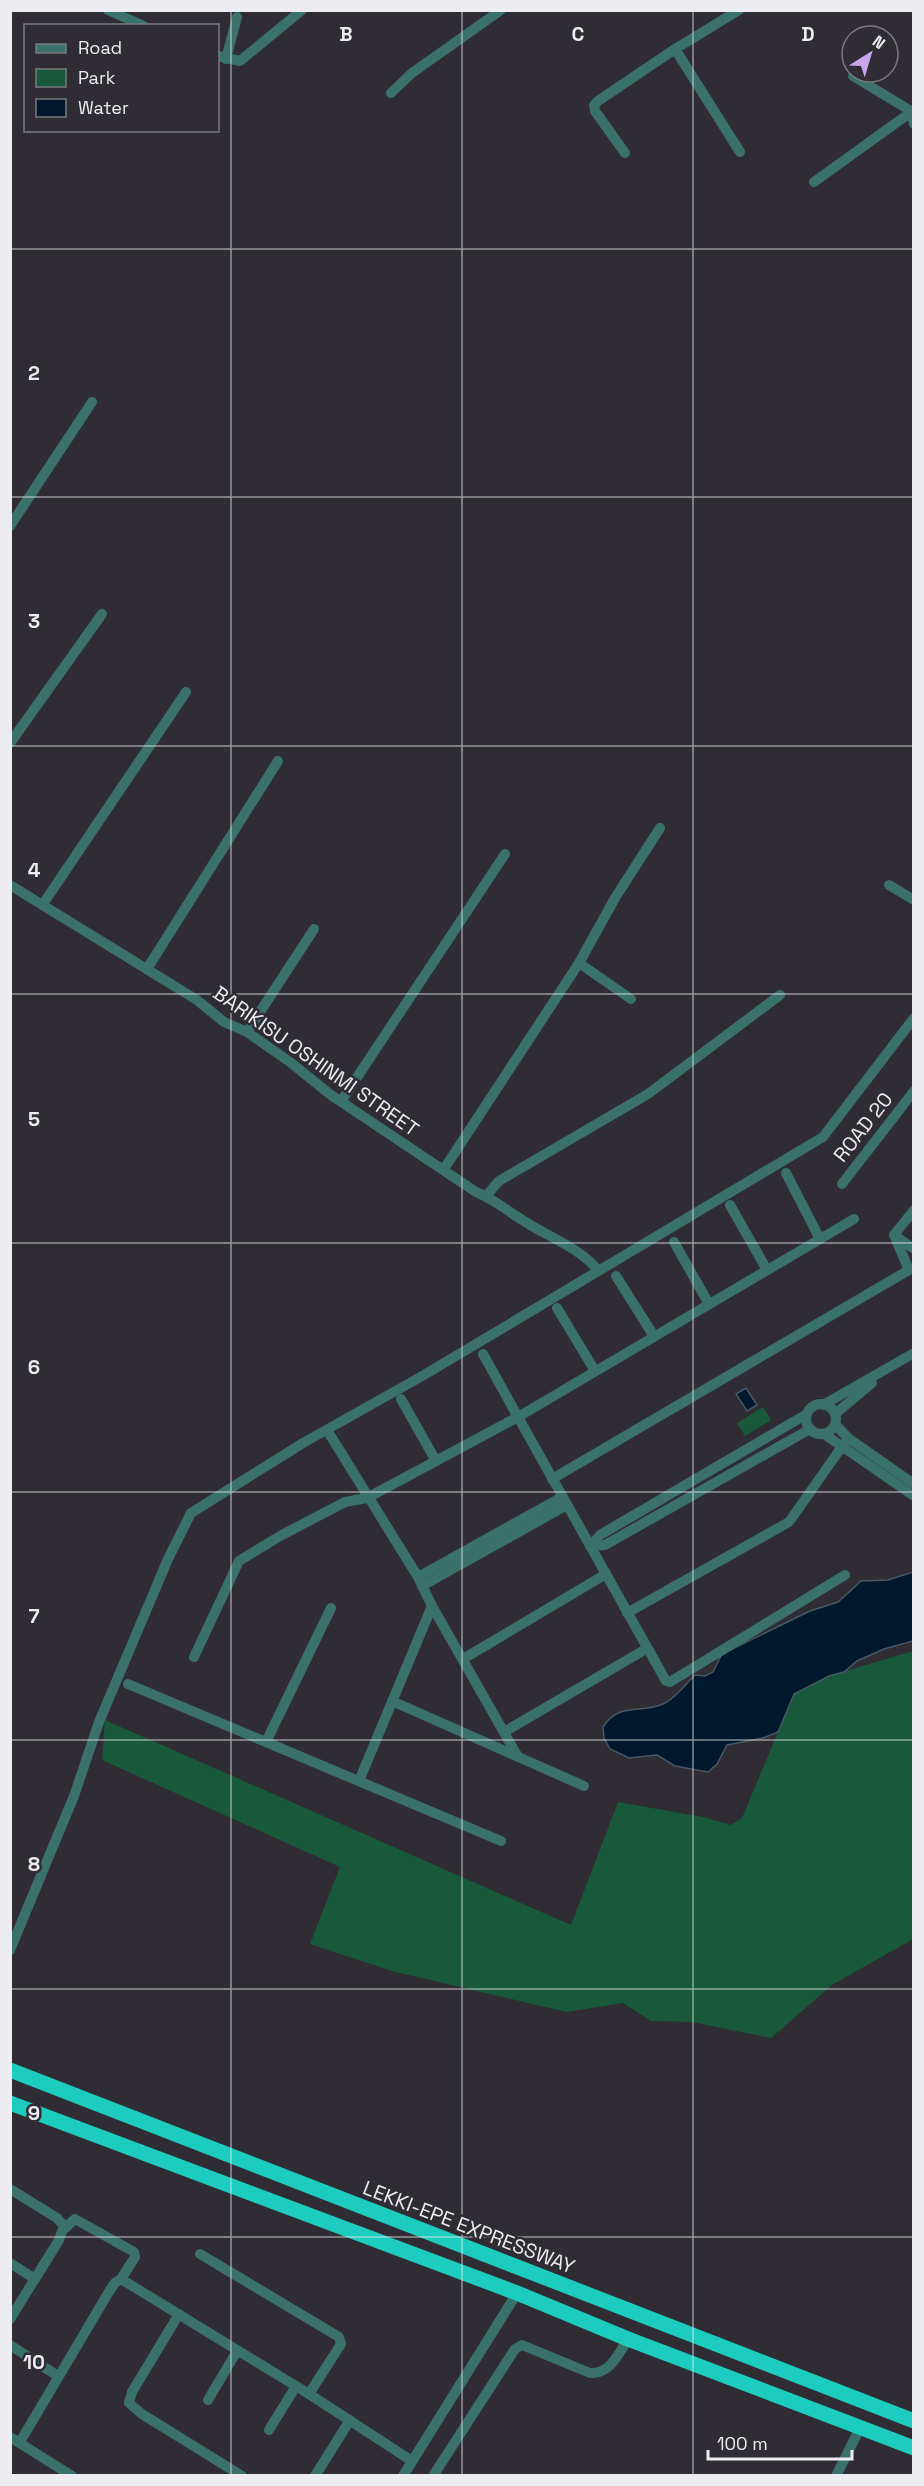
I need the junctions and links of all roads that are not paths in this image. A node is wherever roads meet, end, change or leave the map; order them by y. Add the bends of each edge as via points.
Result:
1 (108, 10) edge
2 (302, 10) edge
3 (501, 10) edge
4 (739, 10) edge
5 (121, 13) edge
6 (237, 16) dead end
7 (140, 24) edge
8 (675, 50) junction
9 (222, 57) edge
10 (866, 84) edge
11 (391, 93) dead end
12 (912, 110) edge
13 (914, 124) edge
14 (740, 152) dead end
15 (625, 153) dead end
16 (814, 182) dead end
17 (92, 402) dead end
18 (10, 526) edge
19 (102, 614) dead end
20 (186, 692) dead end
21 (12, 736) edge
22 (278, 761) dead end
23 (660, 828) dead end
24 (505, 854) dead end
25 (10, 885) edge
26 (889, 885) dead end
27 (914, 900) edge
28 (43, 904) junction
29 (314, 929) dead end
30 (579, 963) junction
31 (147, 969) junction
32 (780, 995) dead end
33 (631, 999) dead end
34 (914, 1018) edge
35 (248, 1032) junction
36 (914, 1091) edge
37 (342, 1100) junction
38 (444, 1168) junction
39 (786, 1173) dead end
40 (842, 1184) dead end
41 (486, 1196) junction
42 (730, 1205) dead end
43 (914, 1210) edge
44 (854, 1219) dead end
45 (894, 1235) junction
46 (820, 1239) junction
47 (674, 1242) dead end
48 (914, 1249) edge
49 (598, 1270) junction
50 (767, 1270) junction
51 (911, 1273) edge
52 (616, 1276) dead end
53 (710, 1304) junction
54 (557, 1308) dead end
55 (654, 1336) junction
56 (914, 1353) edge
57 (483, 1354) dead end
58 (894, 1366) junction
59 (595, 1371) junction
60 (401, 1399) dead end
61 (823, 1405) junction
62 (807, 1414) junction
63 (518, 1417) junction
64 (835, 1419) junction
65 (810, 1429) junction
66 (327, 1430) junction
67 (824, 1434) junction
68 (844, 1443) junction
69 (436, 1461) junction
70 (552, 1479) junction
71 (911, 1486) edge
72 (367, 1498) junction
73 (565, 1501) junction
74 (590, 1546) junction
75 (606, 1574) junction
76 (845, 1575) dead end
77 (420, 1582) junction
78 (432, 1606) junction
79 (331, 1608) dead end
80 (627, 1613) junction
81 (646, 1649) junction
82 (194, 1657) dead end
83 (463, 1659) junction
84 (128, 1684) dead end
85 (392, 1701) junction
86 (504, 1732) junction
87 (266, 1742) junction
88 (518, 1756) junction
89 (359, 1781) junction
90 (584, 1786) dead end
91 (501, 1841) dead end
92 (10, 1950) edge
93 (10, 2070) edge
94 (10, 2103) edge
95 (10, 2189) edge
96 (64, 2229) junction
97 (200, 2254) dead end
98 (10, 2263) edge
99 (35, 2278) junction
100 (121, 2279) junction
101 (517, 2293) junction
102 (179, 2314) junction
103 (10, 2319) edge
104 (628, 2339) junction
105 (10, 2345) edge
106 (237, 2351) junction
107 (58, 2376) junction
108 (296, 2386) junction
109 (309, 2394) junction
110 (208, 2400) dead end
111 (350, 2420) junction
112 (914, 2421) edge
113 (860, 2428) junction
114 (269, 2430) dead end
115 (15, 2439) edge
116 (914, 2448) edge
117 (412, 2461) junction
118 (72, 2475) edge
119 (242, 2475) edge
120 (315, 2475) edge
121 (403, 2475) edge
122 (433, 2475) edge
123 (836, 2475) edge

1 - 5 street
2 - 9 street via 240,61
3 - 11 street via 412,73
4 - 8 street
5 - 7 street
6 - 9 street
8 - 14 street
8 - 15 street via 594,105
10 - 12 street
12 - 13 street
12 - 16 street
17 - 18 street
19 - 21 street
20 - 28 street
22 - 31 street
23 - 30 street
24 - 37 street
25 - 28 street, BARIKISU OSHINMI STREET
26 - 27 street
28 - 31 street, BARIKISU OSHINMI STREET
29 - 35 street
30 - 33 street
30 - 38 street
31 - 35 street, BARIKISU OSHINMI STREET via 224,1022
32 - 41 street via 648,1094 499,1181
34 - 49 street via 823,1137
35 - 37 street, BARIKISU OSHINMI STREET
36 - 40 street, ROAD 20
37 - 38 street, BARIKISU OSHINMI STREET
38 - 41 street, BARIKISU OSHINMI STREET
39 - 46 street
41 - 49 street, BARIKISU OSHINMI STREET via 579,1252
42 - 50 street
43 - 45 street
44 - 46 street
45 - 48 street
45 - 51 street
46 - 50 street
47 - 53 street
49 - 66 street
50 - 53 street
51 - 70 street
52 - 55 street
53 - 55 street
54 - 59 street
55 - 59 street
56 - 58 street
57 - 63 street
58 - 61 street
58 - 64 street
59 - 63 street
60 - 69 street
61 - 62 street via 813,1407
61 - 64 street via 832,1410
62 - 65 street
62 - 74 street via 600,1534
63 - 69 street
63 - 70 street
64 - 67 street
64 - 68 street
65 - 67 street
65 - 74 street via 605,1545
66 - 72 street
66 - 92 street via 186,1518 99,1722 74,1796
67 - 68 street
68 - 71 street
68 - 80 street via 789,1522
69 - 72 street
70 - 73 street
72 - 77 street
72 - 82 street via 345,1502 239,1561
73 - 74 street
73 - 77 street
74 - 75 street
75 - 80 street
75 - 83 street
76 - 81 street via 674,1681 666,1681
77 - 78 street
78 - 83 street
78 - 85 street
79 - 87 street
80 - 81 street
81 - 86 street
83 - 86 street
84 - 87 street
85 - 88 street
85 - 89 street
86 - 88 street
87 - 89 street
88 - 90 street
89 - 91 street
93 - 112 highway, LEKKI-EPE EXPRESSWAY
94 - 101 highway
95 - 96 street via 62,2222
96 - 99 street
96 - 100 street via 75,2218 134,2252 135,2257
97 - 109 street via 339,2337 341,2344
98 - 99 street
99 - 103 street
100 - 102 street
100 - 107 street via 110,2290
101 - 104 highway
101 - 117 street
102 - 106 street
102 - 119 street via 129,2403
104 - 113 highway
104 - 122 street via 606,2370 599,2373 590,2373 522,2345 515,2349
105 - 107 street
106 - 108 street
106 - 110 street
107 - 115 street
108 - 109 street
108 - 114 street
109 - 111 street
111 - 117 street
111 - 120 street
113 - 116 highway
113 - 123 street
115 - 118 street
117 - 121 street

